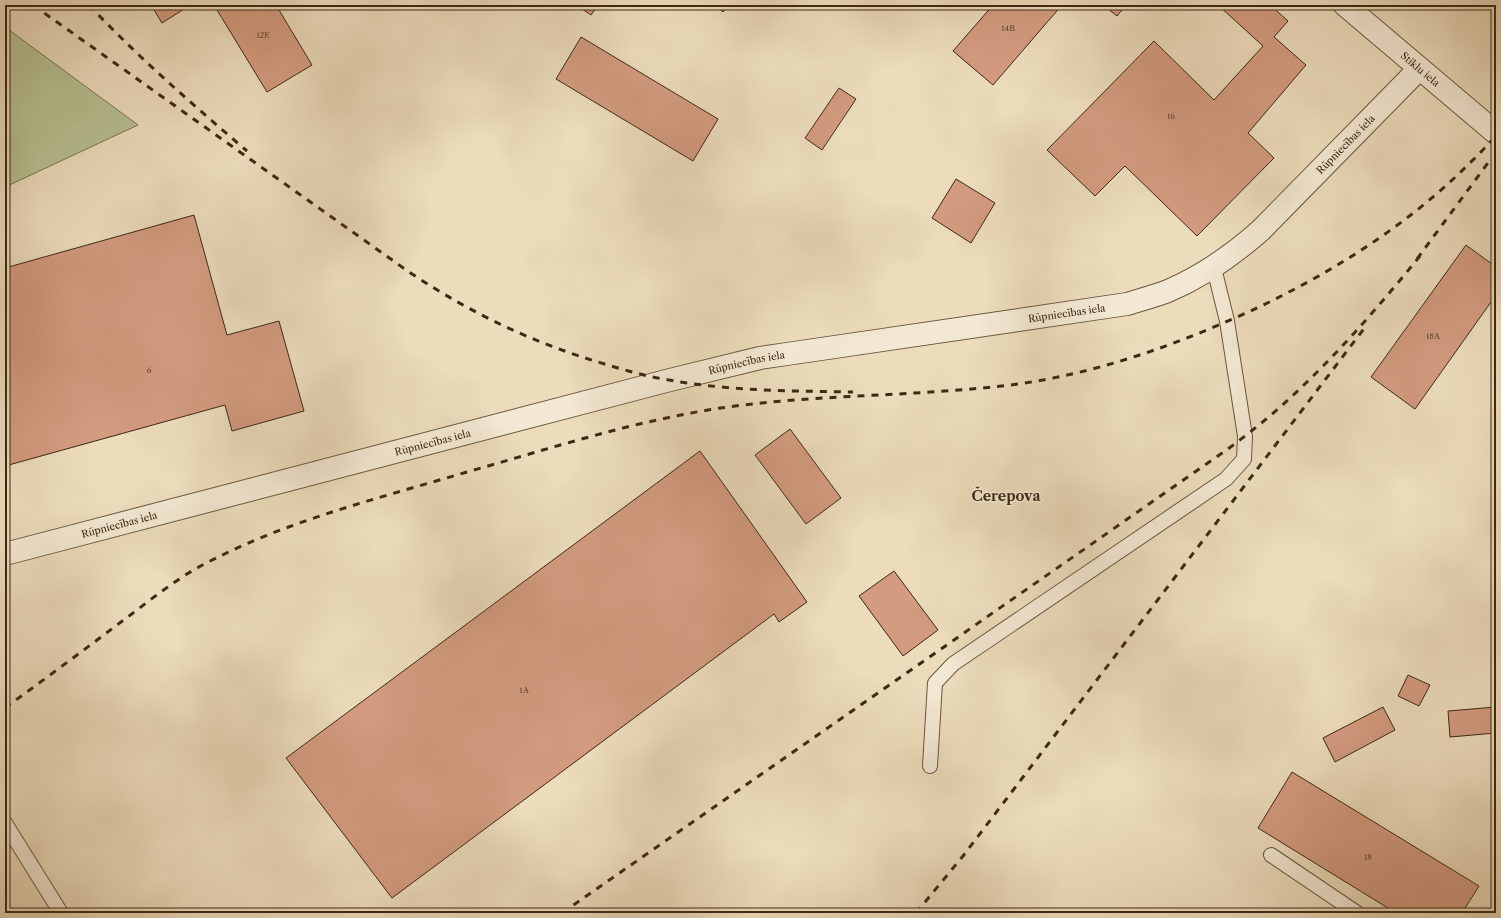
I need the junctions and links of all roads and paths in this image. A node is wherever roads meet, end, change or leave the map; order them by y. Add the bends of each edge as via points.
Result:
1 (1345, 5) edge
2 (1419, 69) junction
3 (1496, 133) edge
4 (1214, 268) junction
5 (5, 554) edge
6 (930, 766) dead end
7 (5, 823) edge
8 (1271, 855) dead end
9 (61, 913) edge
10 (1357, 913) edge

1 - 2 street, Stiklu iela
2 - 3 street, Stiklu iela
2 - 4 street, Rūpniecības iela via 1261,230
4 - 5 street, Rūpniecības iela via 1168,291 1127,304 760,358
4 - 6 lane via 1227,321 1245,436 1244,459 1226,479 953,664 935,683
7 - 9 lane
8 - 10 lane

